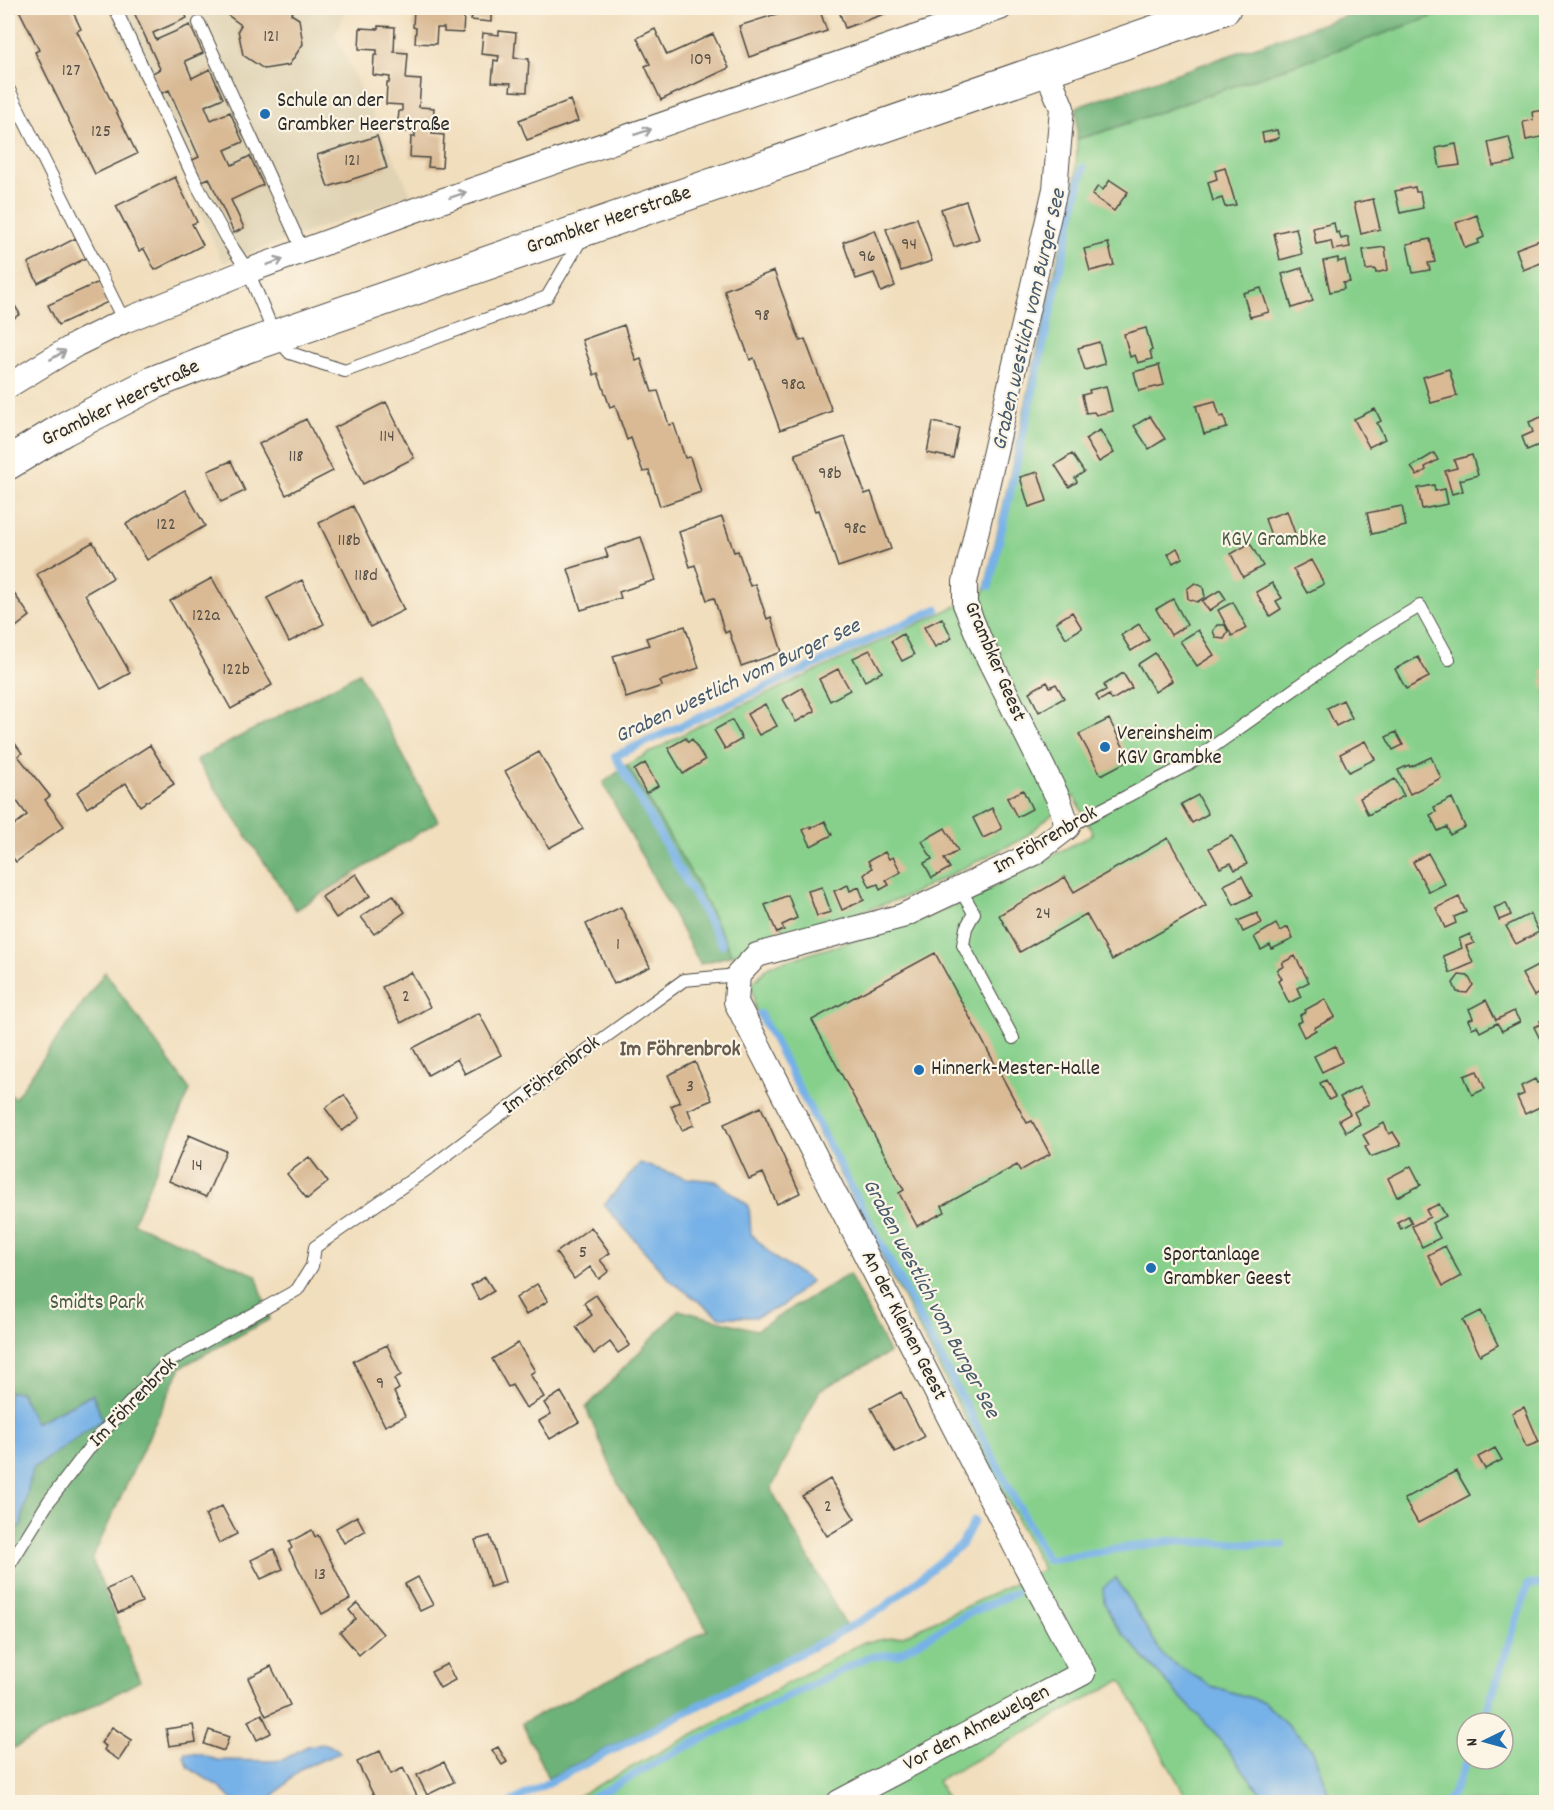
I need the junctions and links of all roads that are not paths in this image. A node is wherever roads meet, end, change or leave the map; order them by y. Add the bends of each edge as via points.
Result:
1 (115, 8) edge
2 (999, 8) edge
3 (1224, 8) edge
4 (198, 23) dead end
5 (1046, 69) junction
6 (9, 90) edge
7 (587, 229) junction
8 (303, 251) junction
9 (248, 271) junction
10 (124, 321) junction
11 (275, 336) junction
12 (8, 386) edge
13 (8, 463) edge
14 (1449, 659) dead end
15 (1068, 827) junction
16 (960, 889) junction
17 (738, 975) junction
18 (1013, 1038) dead end
19 (8, 1567) edge
20 (1083, 1672) joint
21 (839, 1803) edge

1 - 9 lane via 198,187
8 -> 2 street
3 - 5 main road, Grambker Heerstraße
4 - 8 lane
5 - 7 main road, Grambker Heerstraße
5 - 15 street, Grambker Geest via 1062,108 1055,189 965,582 965,604 1058,798
6 - 10 lane
7 - 11 main road, Grambker Heerstraße
7 - 11 lane via 547,297 345,371 290,353
9 -> 8 street
9 - 10 street
9 - 11 lane
12 -> 10 street
11 - 13 main road, Grambker Heerstraße via 155,382
14 - 15 lane, Im Föhrenbrok via 1420,606 1368,637 1187,765
15 - 16 street, Im Föhrenbrok via 1032,854
16 - 17 street, Im Föhrenbrok via 902,916 757,955
16 - 18 lane via 974,913 963,945
17 - 19 lane, Im Föhrenbrok via 684,980 315,1247 312,1266 297,1290 168,1362 97,1438 49,1501
17 - 20 street, An der Kleinen Geest via 736,1002
20 - 21 street, Vor den Ahnewelgen

